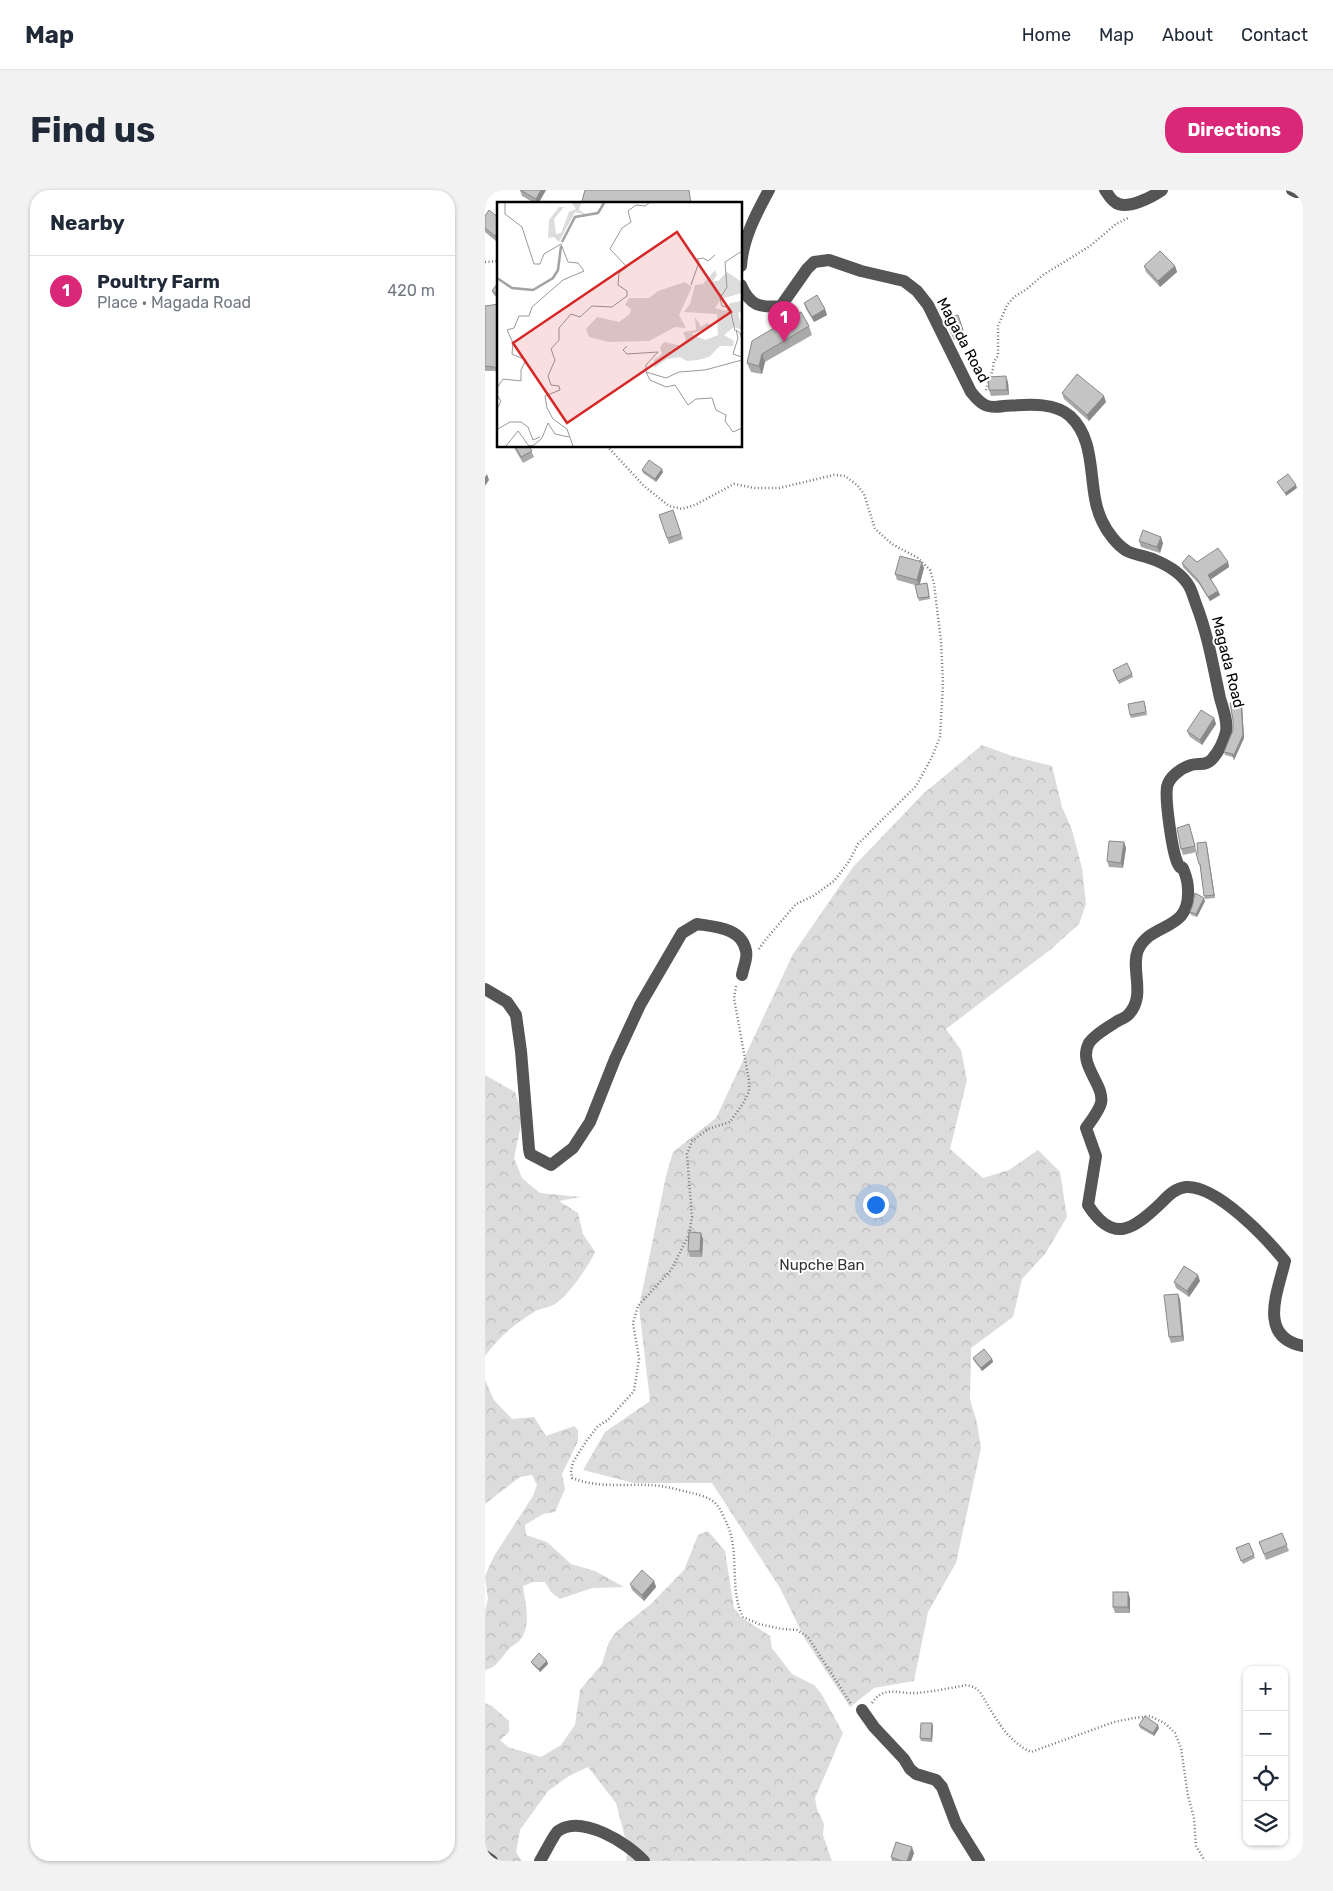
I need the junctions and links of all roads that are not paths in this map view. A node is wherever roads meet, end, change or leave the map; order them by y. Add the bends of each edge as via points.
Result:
1 (769, 190) edge
2 (1105, 190) edge
3 (1162, 190) edge
4 (1292, 190) edge
5 (1303, 192) edge
6 (743, 249) edge
7 (743, 290) edge
8 (742, 975) road end
9 (485, 989) edge
10 (1303, 1346) edge
11 (862, 1710) road end
12 (485, 1856) edge
13 (492, 1861) edge
14 (540, 1861) edge
15 (644, 1861) edge
16 (979, 1861) edge

1 - 6 street
2 - 3 street via 1114,202 1122,206 1146,200
4 - 5 street
7 - 10 street, Magada Road via 746,297 764,308 781,306 814,262 829,260 904,281 928,305 971,392 979,401 987,406 1031,404 1053,407 1069,415 1080,428 1089,451 1096,504 1114,539 1126,550 1168,566 1189,586 1209,642 1226,731 1211,761 1184,768 1175,773 1168,784 1166,798 1173,847 1178,864 1184,870 1187,904 1175,923 1150,934 1138,950 1139,981 1135,1004 1128,1015 1090,1042 1087,1051 1088,1066 1100,1093 1101,1104 1086,1128 1096,1156 1088,1205 1097,1219 1111,1229 1123,1230 1141,1220 1173,1191 1197,1188 1214,1196 1253,1226 1285,1261 1275,1297 1275,1325 1284,1338
8 - 9 street via 747,952 740,938 731,930 697,924 682,934 627,1030 590,1122 573,1148 551,1165 530,1154 516,1015 507,1002
11 - 16 street via 915,1774 936,1780 942,1787 956,1824
12 - 13 street
14 - 15 street via 555,1833 561,1829 585,1827 615,1838

